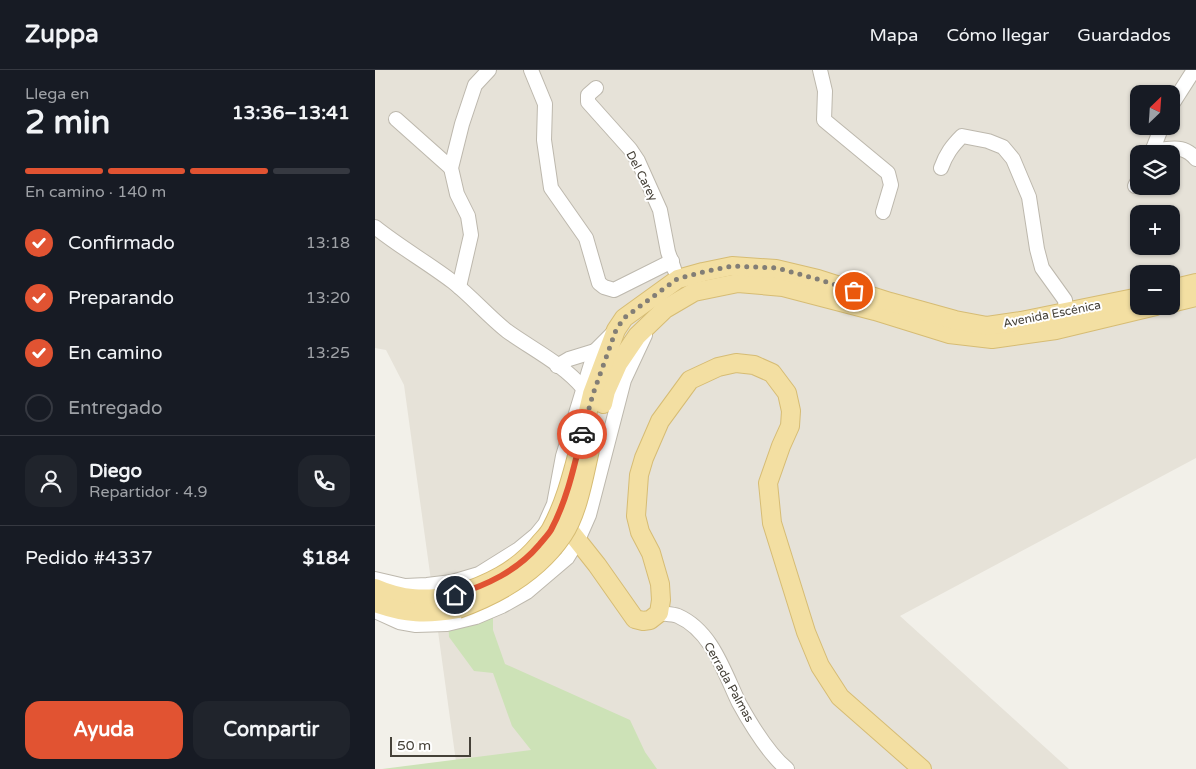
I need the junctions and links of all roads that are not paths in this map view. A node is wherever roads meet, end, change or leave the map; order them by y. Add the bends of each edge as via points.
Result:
1 (489, 70) edge
2 (531, 70) edge
3 (820, 70) edge
4 (1194, 70) edge
5 (596, 88) dead end
6 (1180, 92) edge
7 (396, 119) dead end
8 (1180, 148) edge
9 (1196, 159) edge
10 (451, 168) junction
11 (941, 168) dead end
12 (883, 212) dead end
13 (375, 227) edge
14 (672, 261) junction
15 (677, 279) junction
16 (1196, 284) edge
17 (459, 287) junction
18 (1180, 287) edge
19 (1196, 297) edge
20 (1130, 299) edge
21 (1180, 301) edge
22 (1066, 312) junction
23 (1130, 312) edge
24 (651, 323) junction
25 (616, 330) junction
26 (595, 352) junction
27 (557, 366) junction
28 (583, 388) junction
29 (584, 450) junction
30 (553, 509) junction
31 (577, 540) junction
32 (375, 579) edge
33 (375, 588) edge
34 (456, 602) junction
35 (375, 603) edge
36 (375, 611) edge
37 (659, 613) junction
38 (787, 769) edge
39 (922, 769) edge

1 - 10 street via 475,85
2 - 14 street via 545,104 544,140 551,188 586,238 599,282 614,290
3 - 12 street via 825,90 824,120 887,173 891,186
4 - 6 street
5 - 14 street, Del Carey via 588,95 588,102 638,161 660,210
7 - 10 street
8 - 9 street
10 - 17 street via 457,194 468,216 471,235
11 - 22 street via 952,146 962,136 1003,147 1013,159 1029,197 1039,259 1065,300
13 - 17 street
14 - 15 street, Del Carey
15 - 22 main road, Avenida Escénica via 732,266 777,268 955,320 987,326
15 - 25 main road, Avenida Escénica via 624,318
16 - 18 main road
17 - 27 street via 505,329
19 - 21 main road
20 - 22 main road, Avenida Escénica
23 - 24 main road via 1056,330 992,339 949,334 783,287 738,283 694,292 665,309
24 - 29 main road via 637,336 618,364
24 - 31 street via 624,380 591,506
25 - 26 street
25 - 29 main road via 593,394
26 - 27 street
26 - 28 street
27 - 28 street
27 - 30 street via 573,388 573,397 547,489
28 - 30 street via 563,456
29 - 34 main road, bridge via 578,500 564,534 547,555 527,574 484,600
30 - 31 main road
30 - 32 street via 536,535 479,574 427,585 405,586
31 - 36 street via 567,558 527,592 476,617 447,624 416,625 399,622
31 - 37 main road via 635,619 650,620
33 - 34 main road via 393,595
34 - 35 main road via 434,614 407,612
37 - 38 street, Cerrada Palmas via 678,616 705,638 740,705 765,744
37 - 39 main road via 661,584 636,516 639,475 649,444 660,421 690,380 718,366 754,365 772,373 787,393 791,411 790,426 768,483 772,523 819,666 840,698

